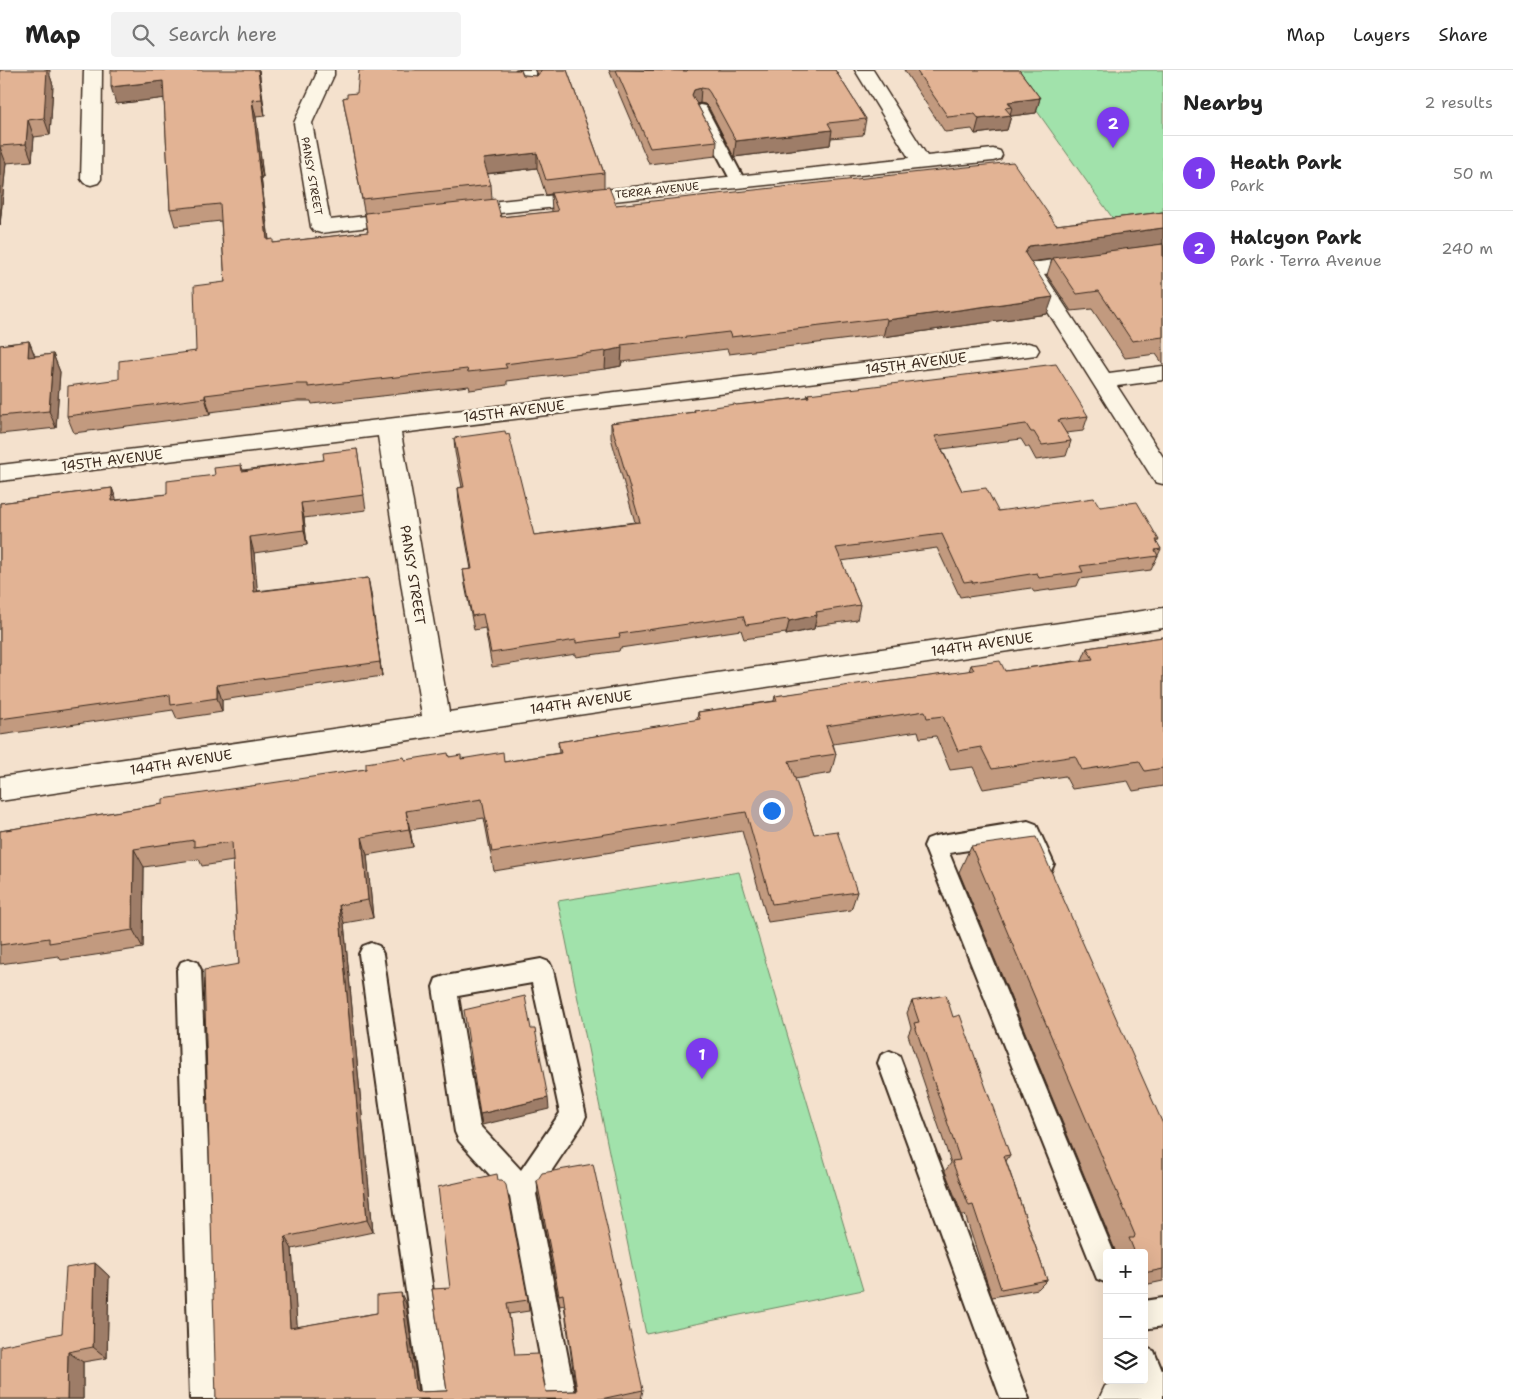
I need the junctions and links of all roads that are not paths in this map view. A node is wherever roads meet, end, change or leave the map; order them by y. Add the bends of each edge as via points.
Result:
1 (94, 70) edge
2 (325, 70) edge
3 (864, 70) edge
4 (700, 109) edge
5 (993, 155) dead end
6 (921, 162) junction
7 (91, 179) dead end
8 (738, 182) junction
9 (440, 214) edge
10 (420, 216) edge
11 (1163, 252) edge
12 (1028, 350) dead end
13 (1163, 373) edge
14 (1103, 381) junction
15 (388, 426) junction
16 (0, 473) edge
17 (1163, 476) edge
18 (1163, 618) edge
19 (437, 723) junction
20 (0, 789) edge
21 (1052, 885) edge
22 (370, 954) dead end
23 (189, 970) dead end
24 (890, 1063) dead end
25 (522, 1191) junction
26 (1103, 1259) edge
27 (1163, 1312) edge
28 (1148, 1314) edge
29 (1155, 1380) edge
30 (204, 1399) edge
31 (434, 1399) edge
32 (562, 1399) edge
33 (1015, 1399) edge
34 (1118, 1399) edge

1 - 7 street
2 - 10 street, PANSY STREET via 303,123 321,227
3 - 6 street
4 - 8 lane
5 - 6 street, TERRA AVENUE
6 - 8 street, TERRA AVENUE
8 - 9 street, TERRA AVENUE
11 - 14 street via 1031,269
12 - 15 street, 145TH AVENUE
13 - 14 street
14 - 17 street
15 - 16 street, 145TH AVENUE
15 - 19 street, PANSY STREET
18 - 19 street, 144TH AVENUE
19 - 20 street, 144TH AVENUE
21 - 26 lane via 1028,830 935,846
22 - 31 lane
23 - 30 lane
24 - 33 lane
25 - 25 lane via 468,1132 445,987 541,970 573,1116
25 - 32 lane
27 - 28 lane
29 - 34 street

